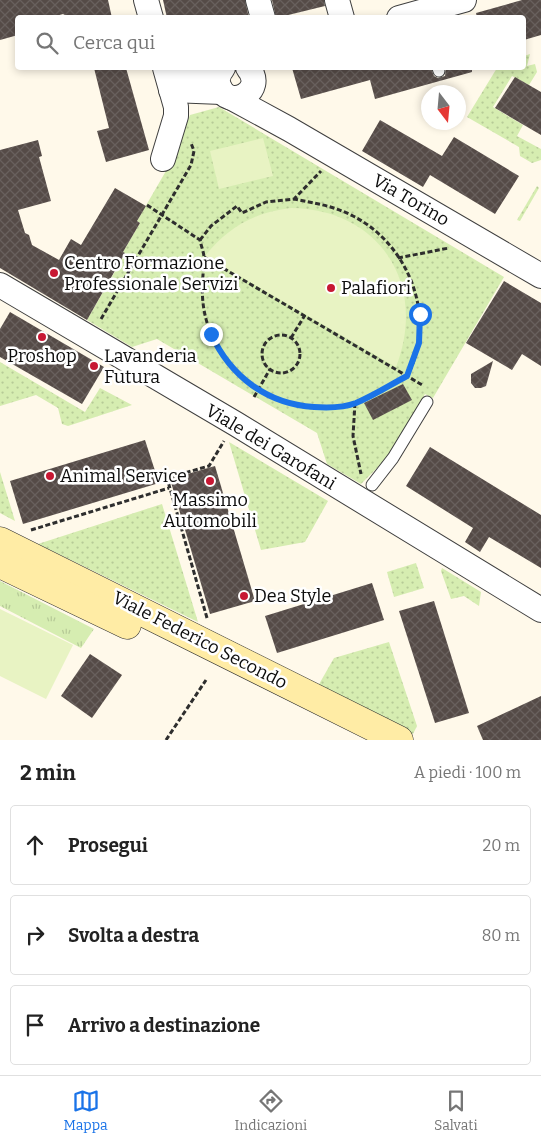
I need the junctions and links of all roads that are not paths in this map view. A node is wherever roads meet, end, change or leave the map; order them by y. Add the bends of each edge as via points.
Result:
1 (146, 0) edge
2 (258, 0) edge
3 (337, 0) edge
4 (464, 0) edge
5 (422, 10) edge
6 (150, 15) edge
7 (262, 15) edge
8 (341, 15) edge
9 (408, 15) edge
10 (206, 70) edge
11 (222, 70) edge
12 (253, 72) edge
13 (168, 79) edge
14 (227, 95) junction
15 (281, 124) junction
16 (162, 159) dead end
17 (541, 276) edge
18 (3, 293) edge
19 (427, 402) dead end
20 (368, 483) road end
21 (0, 541) edge
22 (0, 564) edge
23 (541, 610) edge
24 (366, 740) edge
25 (399, 740) edge

1 - 6 street
2 - 7 street
3 - 8 street
4 - 5 street
5 - 9 street
10 - 13 street
11 - 14 street via 218,76 219,88
12 - 14 street via 247,94 237,98
12 - 15 street, Via Torino
13 - 14 street
13 - 16 street via 176,116
14 - 15 street, Via Torino
15 - 17 street, Via Torino
18 - 23 street, Viale dei Garofani via 236,424
19 - 20 lane via 393,458
21 - 25 main road, Viale Federico Secondo
22 - 24 main road, Viale Federico Secondo

